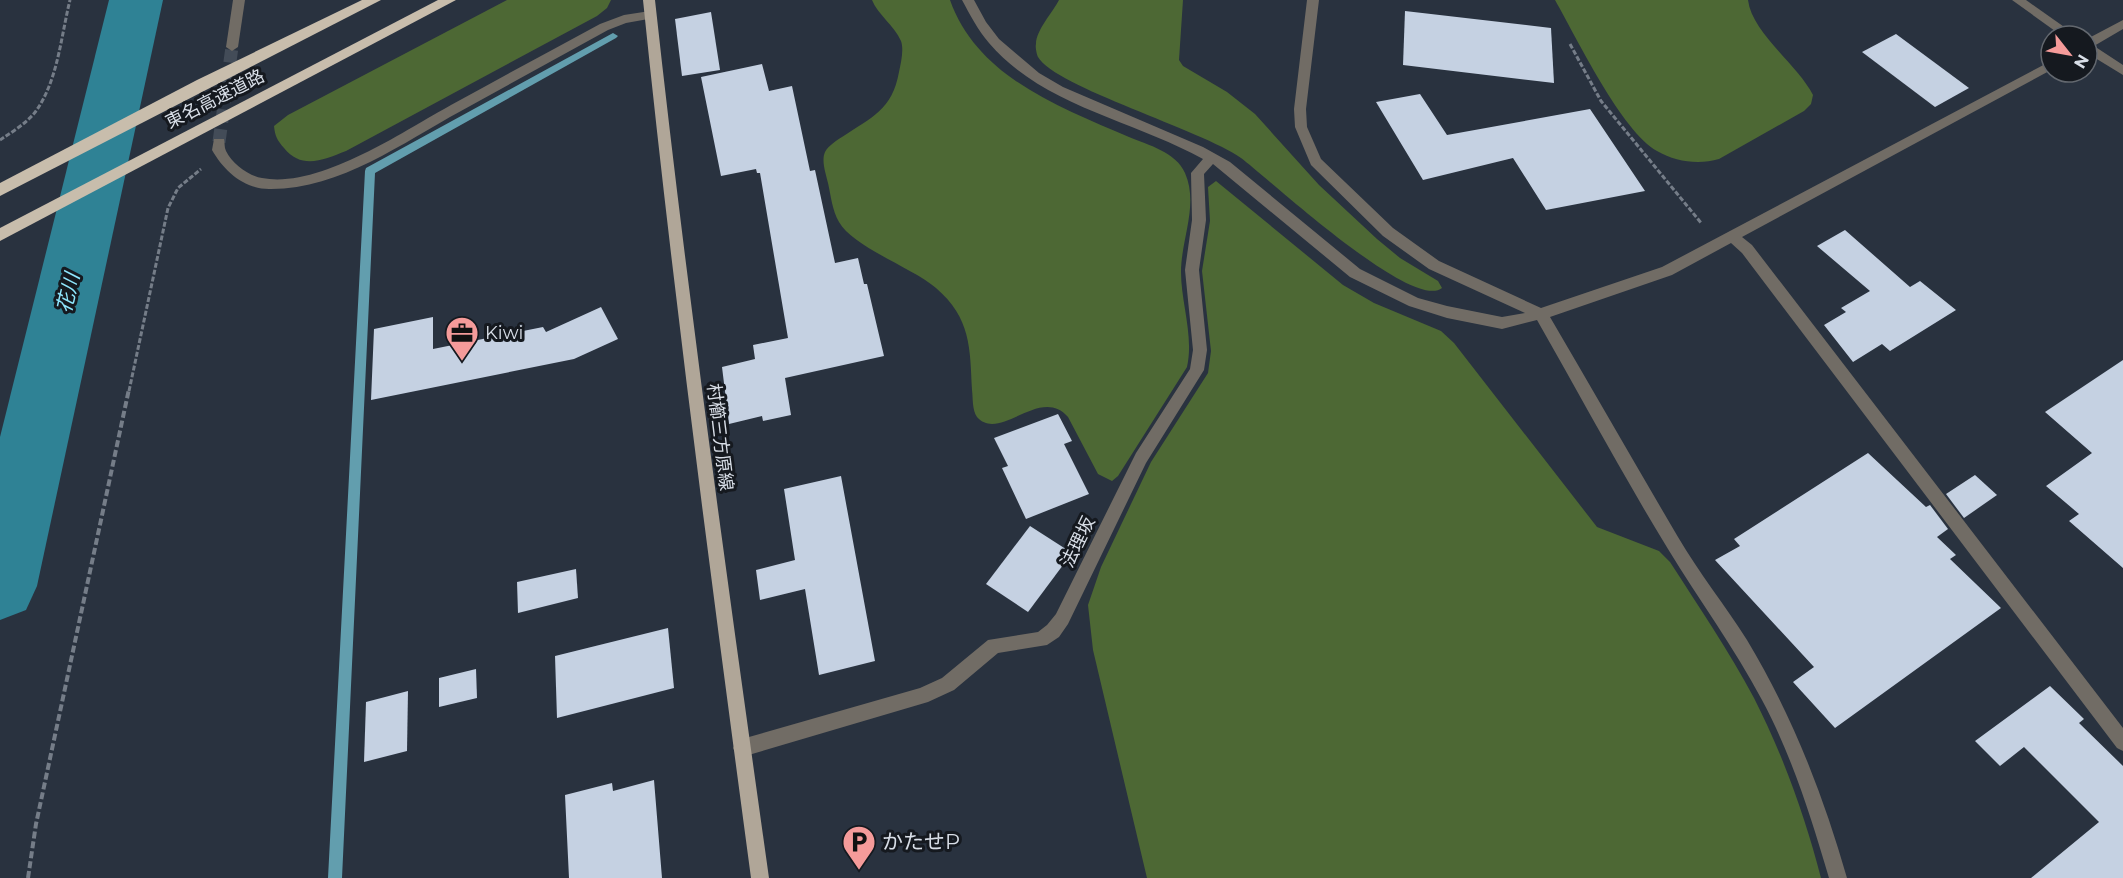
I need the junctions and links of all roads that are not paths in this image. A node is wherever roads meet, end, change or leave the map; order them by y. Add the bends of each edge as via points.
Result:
1 (239, 0) edge
2 (374, 0) edge
3 (449, 0) edge
4 (968, 0) edge
5 (1313, 0) edge
6 (2018, 0) edge
7 (649, 7) edge
8 (2053, 24) edge
9 (2123, 24) edge
10 (2099, 38) edge
11 (232, 47) tunnel mouth
12 (2099, 54) edge
13 (2039, 71) edge
14 (2123, 71) edge
15 (219, 142) tunnel mouth
16 (1212, 157) junction
17 (6, 186) edge
18 (0, 235) edge
19 (1727, 240) junction
20 (1541, 314) junction
21 (2123, 742) edge
22 (742, 748) junction
23 (760, 878) edge
24 (1838, 878) edge

1 - 11 street
2 - 17 highway, 東名高速道路
3 - 18 highway, 東名高速道路
4 - 16 street via 995,42 1035,76
5 - 20 street via 1300,110 1307,145 1316,162 1409,249 1460,278
6 - 8 street
7 - 15 street via 604,27 380,150 323,174 266,184 248,179 229,167 218,150
7 - 22 main road, 村櫛三方原線 via 711,527
9 - 10 street
12 - 14 street
13 - 19 street
16 - 20 street via 1330,254 1384,289 1414,302 1486,321 1516,321
16 - 22 street, 法理坂 via 1197,173 1199,220 1191,270 1200,351 1197,370 1141,458 1062,620 1041,639 994,646 948,684 922,696
19 - 20 street via 1629,287
19 - 21 street via 1747,249
20 - 24 street via 1674,545 1769,695 1818,809
22 - 23 main road, 村櫛三方原線

